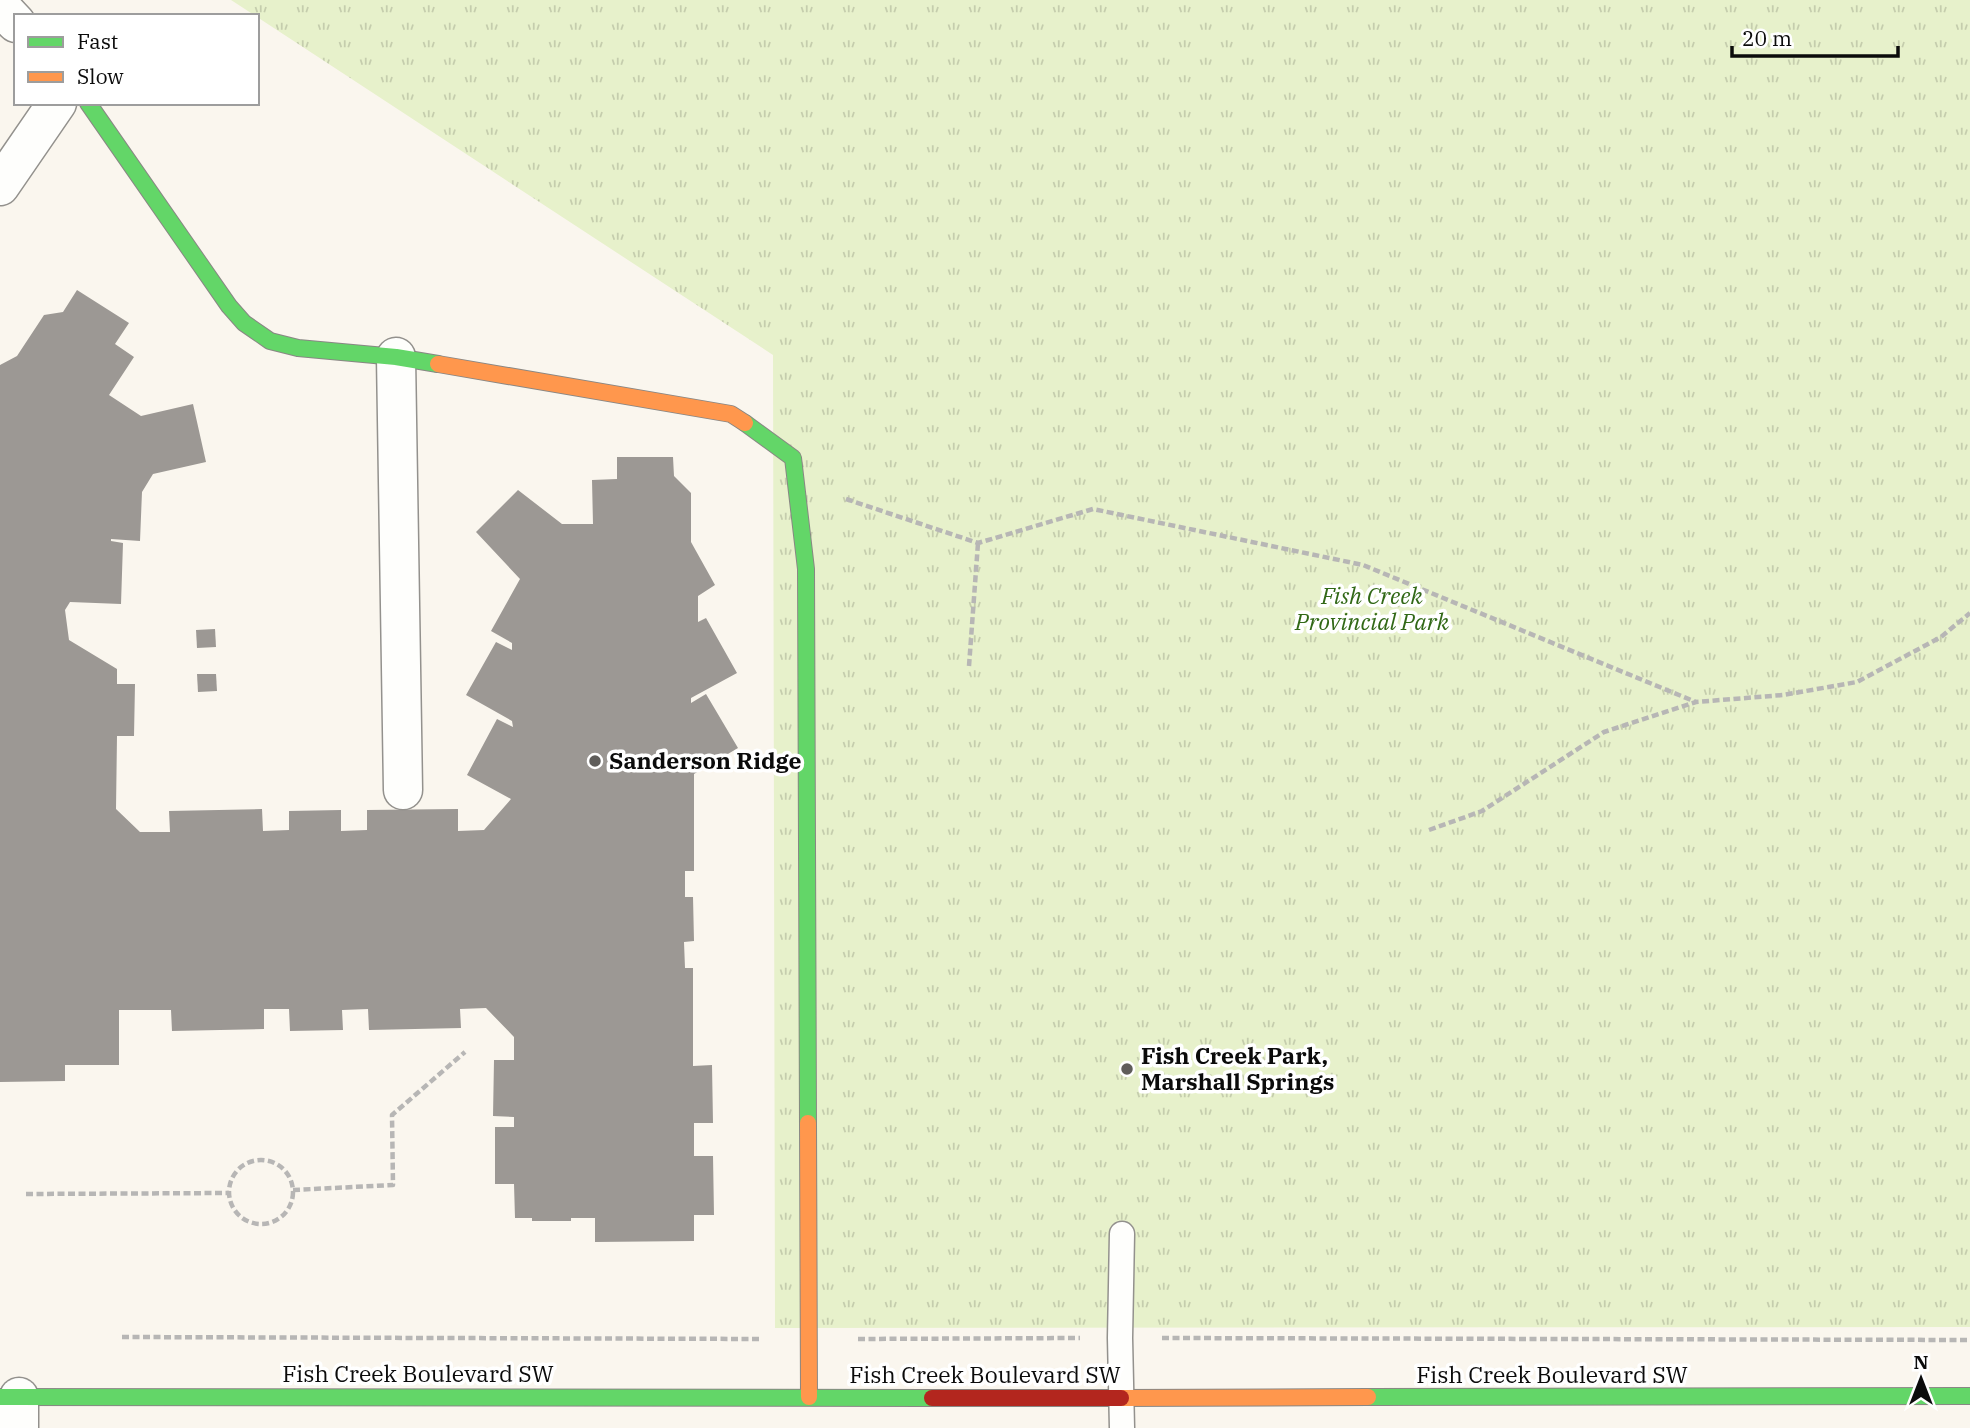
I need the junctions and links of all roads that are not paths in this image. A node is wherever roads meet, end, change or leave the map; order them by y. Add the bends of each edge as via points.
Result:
1 (0, 6) edge
2 (14, 21) edge
3 (56, 105) edge
4 (89, 105) edge
5 (0, 186) edge
6 (396, 357) junction
7 (403, 790) dead end
8 (1122, 1234) dead end
9 (809, 1396) junction
10 (1970, 1396) edge
11 (1121, 1398) junction
12 (12, 1407) edge
13 (1122, 1428) edge

1 - 2 street
3 - 5 street
4 - 6 main road via 244,323 270,341 298,348
6 - 7 street
6 - 9 main road via 731,414 793,458 807,569
8 - 11 lane
9 - 11 main road, Fish Creek Boulevard SW
9 - 12 main road, Fish Creek Boulevard SW
10 - 11 main road, Fish Creek Boulevard SW
11 - 13 lane

